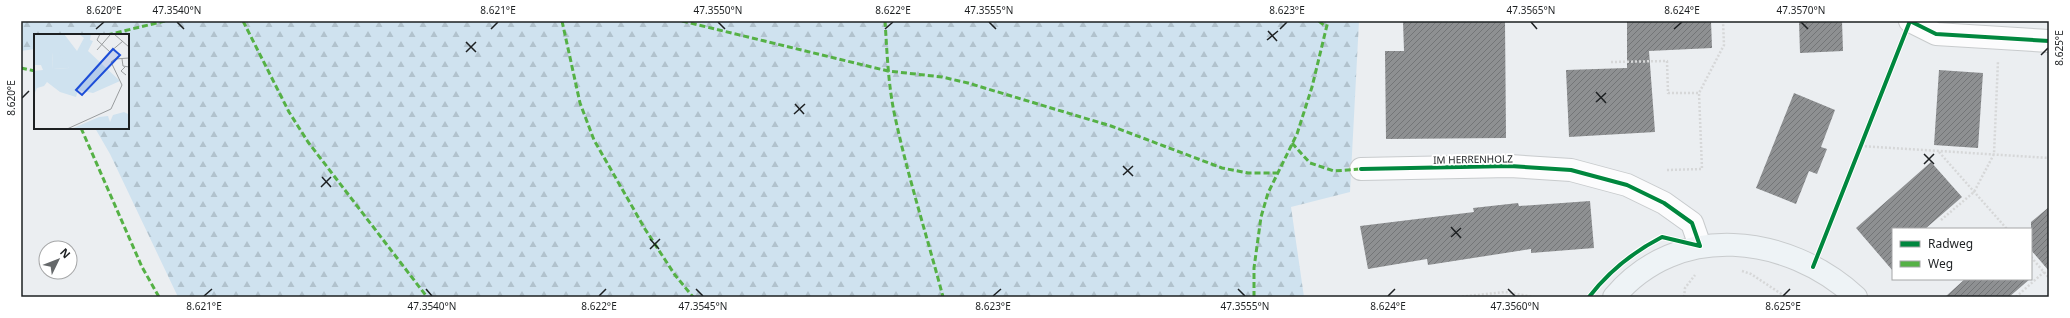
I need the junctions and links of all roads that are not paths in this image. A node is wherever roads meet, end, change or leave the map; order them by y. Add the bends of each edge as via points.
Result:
1 (1910, 21) edge
2 (2049, 41) edge
3 (1361, 169) dead end
4 (1700, 246) junction
5 (1614, 297) edge
6 (1856, 297) edge

1 - 2 street via 1936,34
3 - 4 street, IM HERRENHOLZ via 1510,166 1571,170 1626,185 1664,203 1692,223
4 - 5 main road via 1670,255 1649,266
4 - 6 main road via 1742,244 1789,256 1813,267

